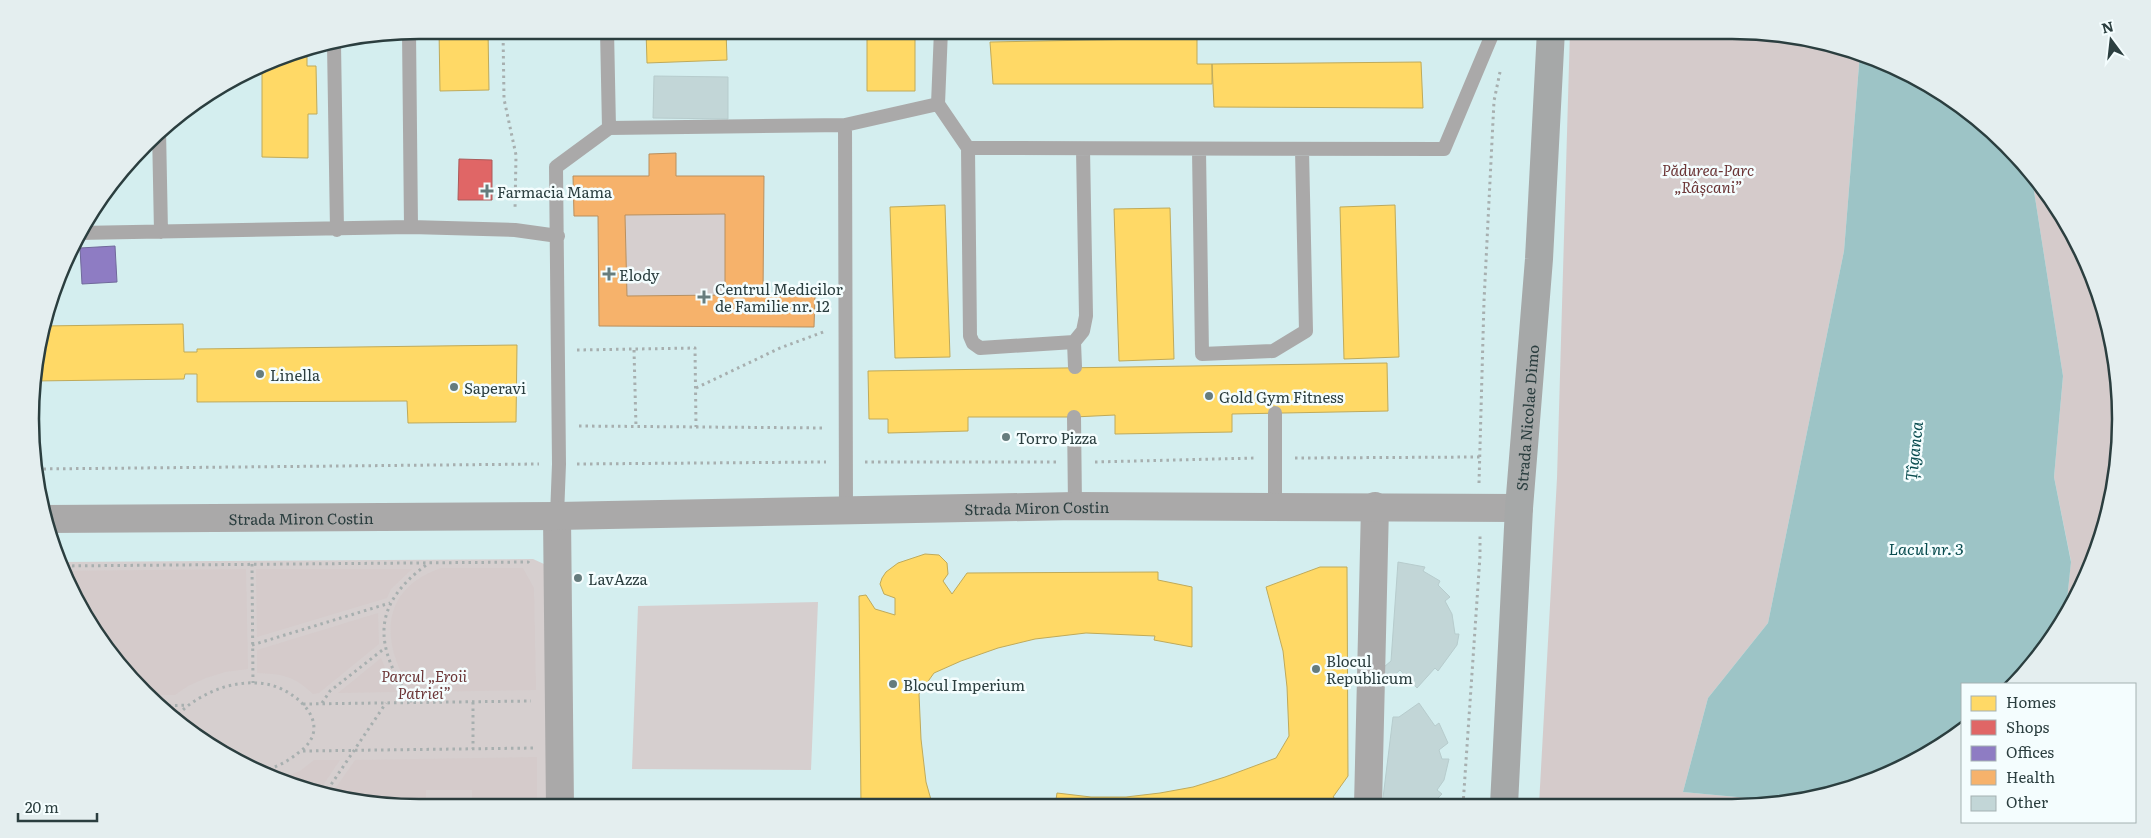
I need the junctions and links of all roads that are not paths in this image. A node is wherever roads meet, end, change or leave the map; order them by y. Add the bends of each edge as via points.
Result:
1 (409, 39) edge
2 (607, 39) edge
3 (941, 39) edge
4 (1490, 39) edge
5 (1550, 39) edge
6 (334, 49) edge
7 (938, 104) junction
8 (845, 126) junction
9 (609, 128) junction
10 (160, 140) edge
11 (968, 148) junction
12 (1083, 149) junction
13 (1199, 150) junction
14 (1302, 150) junction
15 (411, 227) junction
16 (337, 230) junction
17 (161, 232) junction
18 (88, 233) edge
19 (558, 236) junction
20 (1074, 342) junction
21 (1075, 368) dead end
22 (1275, 413) dead end
23 (1074, 418) dead end
24 (1075, 506) junction
25 (1275, 506) junction
26 (1375, 506) junction
27 (1519, 508) junction
28 (846, 512) junction
29 (557, 516) junction
30 (53, 519) edge
31 (560, 799) edge
32 (1368, 799) edge
33 (1504, 799) edge

1 - 15 lane
2 - 9 lane
3 - 7 lane
4 - 14 lane via 1444,149
5 - 27 main road, Strada Nicolae Dimo via 1539,258
6 - 16 lane
7 - 8 lane
7 - 11 lane
8 - 9 lane
8 - 28 lane
9 - 19 lane via 556,167
10 - 17 lane
11 - 12 lane
11 - 20 lane via 970,336 973,343 980,348
12 - 13 lane
12 - 20 lane via 1086,316 1083,331
13 - 14 lane
13 - 14 lane via 1202,354 1274,358 1306,332
15 - 16 lane
15 - 19 lane via 515,230
16 - 17 lane
17 - 18 lane
19 - 29 lane
20 - 21 lane
22 - 25 lane
23 - 24 lane
24 - 25 street, Strada Miron Costin
24 - 28 street, Strada Miron Costin
25 - 26 street, Strada Miron Costin
26 - 27 street, Strada Miron Costin
26 - 32 street
27 - 33 main road, Strada Nicolae Dimo
28 - 29 street, Strada Miron Costin
29 - 30 street, Strada Miron Costin
29 - 31 street

